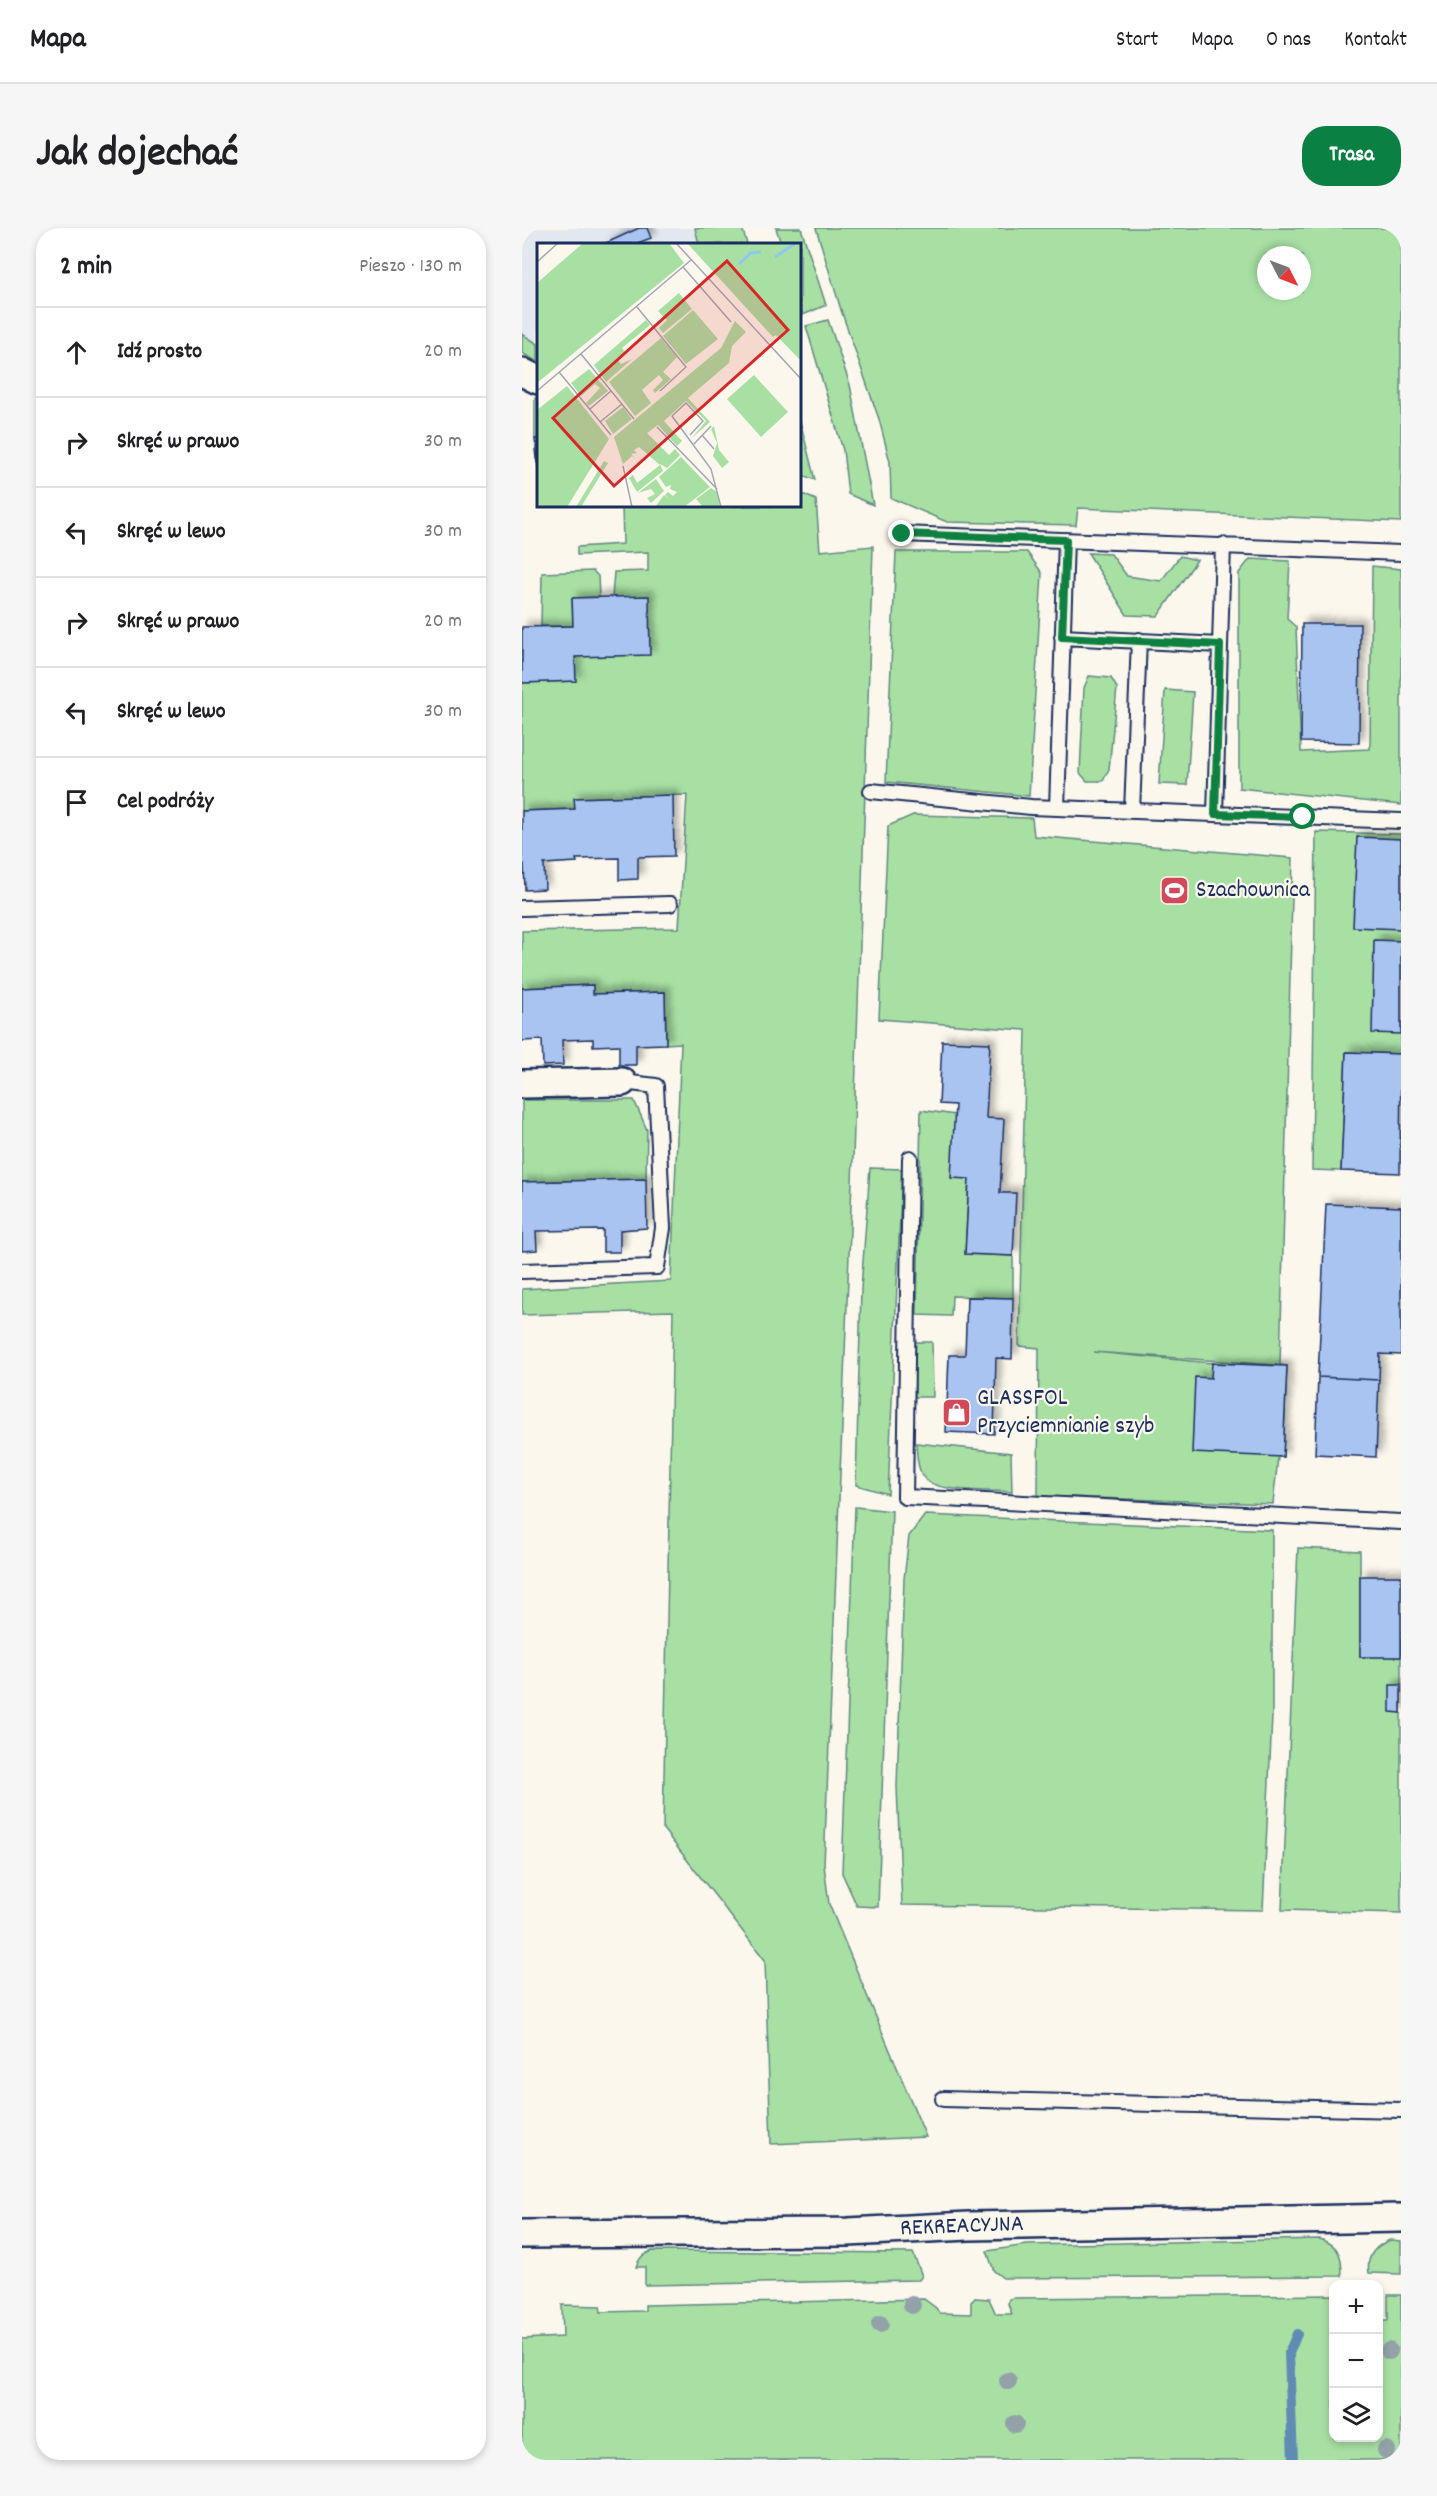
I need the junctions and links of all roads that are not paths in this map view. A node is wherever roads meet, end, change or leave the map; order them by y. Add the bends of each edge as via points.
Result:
1 (522, 372) edge
2 (537, 380) edge
3 (902, 534) dead end
4 (1066, 540) junction
5 (1223, 544) junction
6 (1401, 553) edge
7 (1062, 637) junction
8 (1139, 640) junction
9 (1220, 645) junction
10 (871, 791) dead end
11 (1057, 808) junction
12 (1132, 811) junction
13 (1215, 814) junction
14 (1401, 821) edge
15 (670, 904) dead end
16 (522, 908) edge
17 (622, 1082) joint
18 (522, 1084) edge
19 (910, 1158) dead end
20 (522, 1271) edge
21 (1401, 1522) edge
22 (943, 2099) dead end
23 (1401, 2110) edge
24 (1401, 2218) edge
25 (522, 2234) edge

1 - 2 street
3 - 4 lane
4 - 5 lane
4 - 7 lane
5 - 6 lane
5 - 9 lane
7 - 8 lane
7 - 11 lane
8 - 9 lane
8 - 12 lane
9 - 13 lane
10 - 11 lane
11 - 12 lane
12 - 13 lane
13 - 14 lane
15 - 16 lane
17 - 18 street
17 - 20 lane via 656,1086 663,1228 657,1267
19 - 21 lane via 905,1497
22 - 23 lane
24 - 25 street, REKREACYJNA via 848,2232

